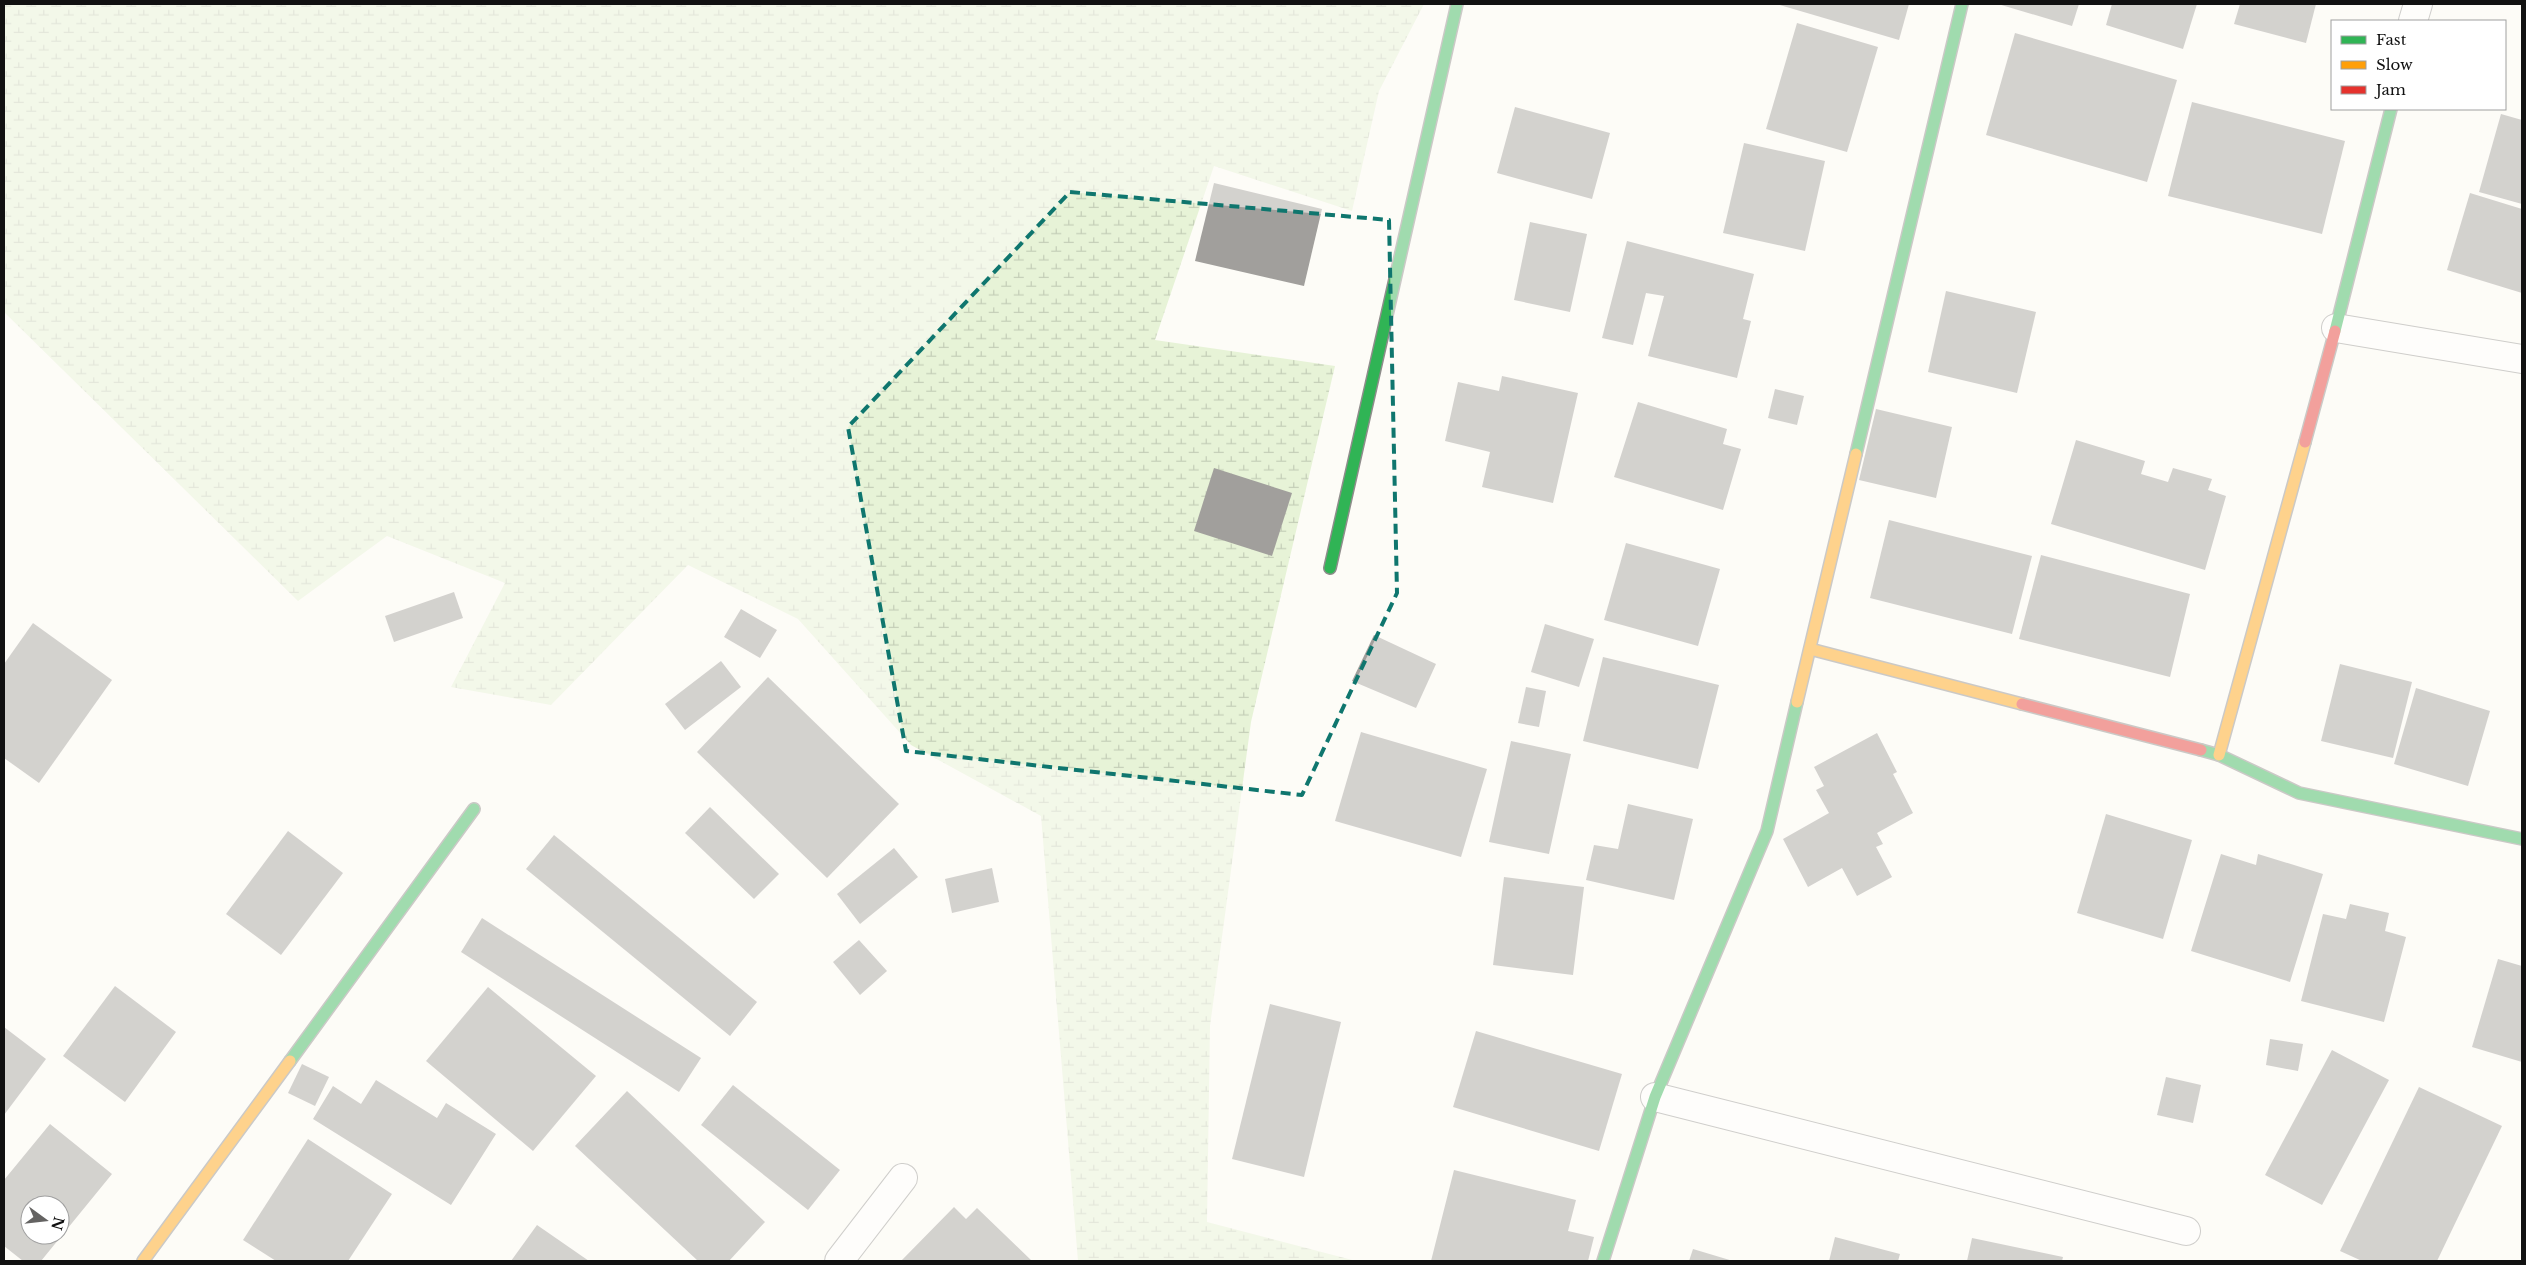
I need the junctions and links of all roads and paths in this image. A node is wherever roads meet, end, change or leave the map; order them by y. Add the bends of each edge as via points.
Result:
1 (1457, 4) edge
2 (1962, 4) edge
3 (2418, 4) edge
4 (2413, 20) edge
5 (2391, 110) edge
6 (2336, 328) junction
7 (2522, 359) edge
8 (1330, 568) dead end
9 (1810, 649) junction
10 (2219, 756) junction
11 (474, 809) dead end
12 (2522, 839) edge
13 (1655, 1097) junction
14 (903, 1178) dead end
15 (2186, 1231) dead end
16 (142, 1261) edge
17 (839, 1261) edge
18 (1603, 1261) edge

1 - 8 street
2 - 9 street
3 - 4 street
5 - 6 street
6 - 7 street
6 - 10 street
9 - 10 street
9 - 13 street via 1767,831
10 - 12 street via 2299,793
11 - 16 street
13 - 15 street
13 - 18 street
14 - 17 street

